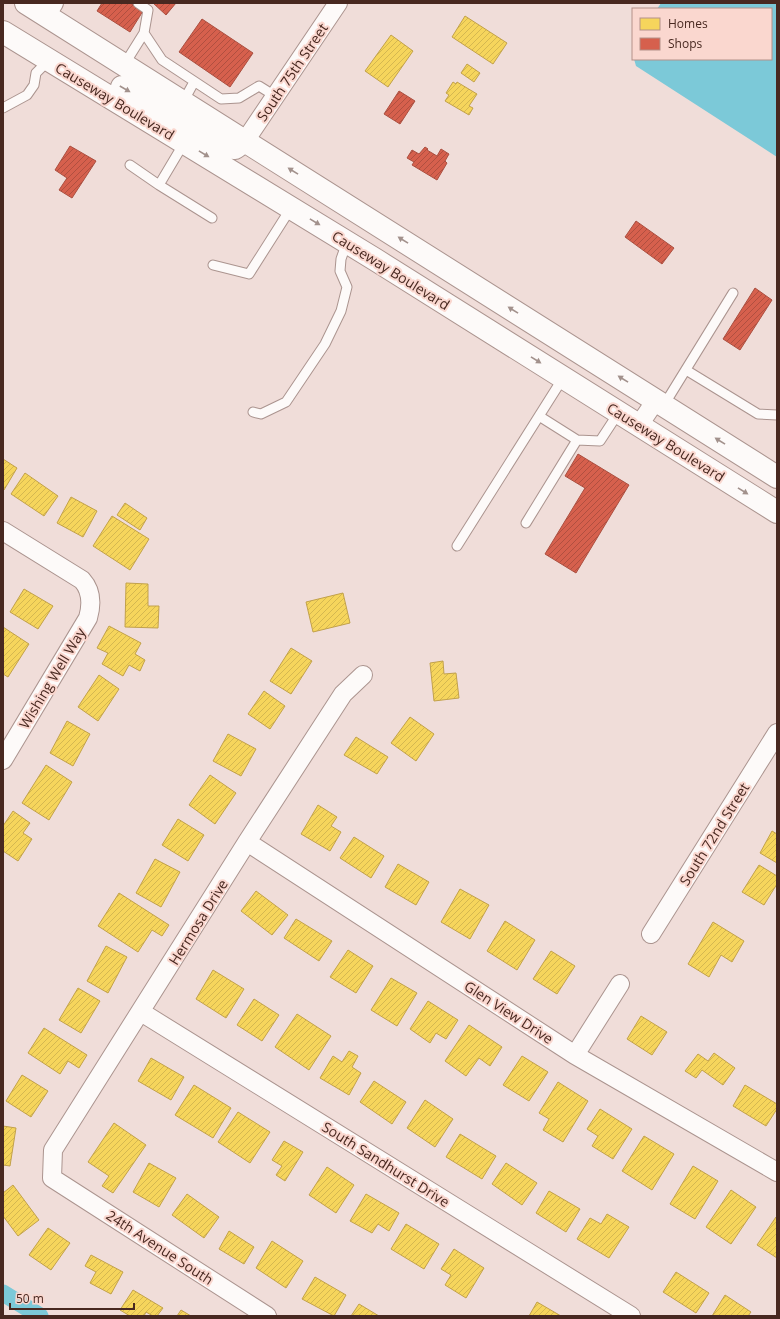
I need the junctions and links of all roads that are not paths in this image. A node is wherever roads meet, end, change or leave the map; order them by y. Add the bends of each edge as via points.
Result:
1 (26, 3) edge
2 (138, 3) edge
3 (338, 3) edge
4 (50, 9) edge
5 (144, 33) junction
6 (9, 36) edge
7 (49, 60) junction
8 (124, 65) junction
9 (194, 82) junction
10 (275, 96) junction
11 (183, 102) junction
12 (3, 108) edge
13 (245, 141) junction
14 (184, 143) junction
15 (130, 165) dead end
16 (159, 185) junction
17 (291, 208) junction
18 (212, 218) dead end
19 (347, 242) junction
20 (213, 265) dead end
21 (733, 293) dead end
22 (686, 370) junction
23 (564, 377) junction
24 (660, 403) junction
25 (253, 412) dead end
26 (619, 412) junction
27 (777, 415) edge
28 (539, 416) junction
29 (639, 425) junction
30 (577, 440) junction
31 (777, 477) edge
32 (777, 512) edge
33 (526, 523) dead end
34 (3, 531) edge
35 (457, 546) dead end
36 (363, 675) dead end
37 (777, 733) edge
38 (3, 760) edge
39 (247, 842) junction
40 (651, 934) dead end
41 (620, 984) dead end
42 (141, 1012) junction
43 (575, 1055) junction
44 (777, 1172) edge
45 (52, 1178) joint
46 (267, 1316) edge
47 (631, 1316) edge

1 - 4 main road
2 - 5 lane via 148,10
3 - 10 street, South 75th Street
4 - 8 main road
5 - 8 lane
5 - 9 lane via 162,60
6 - 7 main road, Causeway Boulevard
6 -> 13 main road via 43,42 220,146 235,148
7 - 12 lane via 36,73 34,85 27,95
7 - 14 main road, Causeway Boulevard
8 - 11 main road
9 - 10 lane via 221,100 239,98 259,86
9 - 11 lane
10 - 13 street, South 75th Street
11 - 13 main road
24 -> 13 main road
14 - 16 lane
14 -> 17 main road, Causeway Boulevard
15 - 16 lane
16 - 18 lane
17 -> 19 main road, Causeway Boulevard
17 - 20 lane via 249,274
19 -> 23 main road, Causeway Boulevard
19 - 25 lane via 340,272 347,287 343,305 325,344 286,402 261,414
21 - 22 lane
22 - 24 lane
22 - 27 lane via 758,414
23 - 26 main road, Causeway Boulevard
23 - 28 lane
24 - 29 street
31 -> 24 main road
26 - 29 main road, Causeway Boulevard
26 - 30 lane via 600,441
28 - 30 lane
28 - 35 lane
29 -> 32 main road, Causeway Boulevard
30 - 33 lane
34 - 38 street, Wishing Well Way via 82,580 89,590 91,608 88,618
36 - 39 street, Hermosa Drive via 342,694
37 - 40 street, South 72nd Street
39 - 42 street, Hermosa Drive
39 - 43 street, Glen View Drive
41 - 43 street
42 - 45 street, Hermosa Drive via 54,1150
42 - 47 street, South Sandhurst Drive
43 - 44 street, Glen View Drive
45 - 46 street, 24th Avenue South

